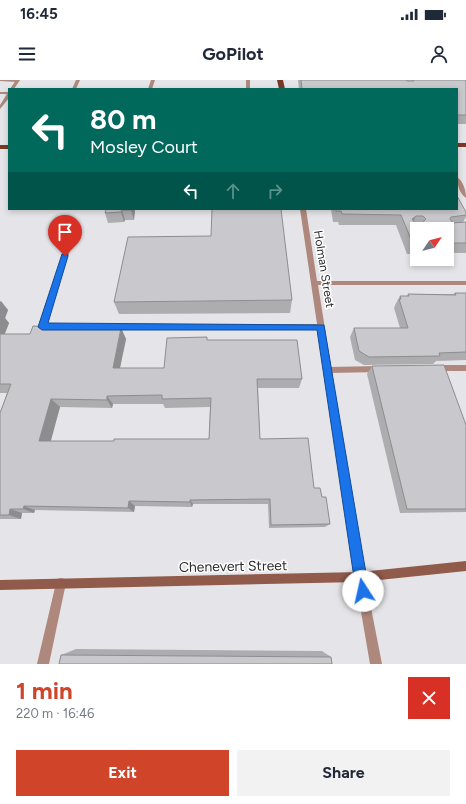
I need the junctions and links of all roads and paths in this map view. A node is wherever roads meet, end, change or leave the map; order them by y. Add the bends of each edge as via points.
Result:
1 (0, 80) edge
2 (17, 80) edge
3 (8, 96) edge
4 (0, 108) edge
5 (458, 181) edge
6 (466, 196) edge
7 (303, 210) edge
8 (74, 228) dead end
9 (314, 283) junction
10 (466, 283) edge
11 (321, 327) junction
12 (429, 368) edge
13 (466, 368) edge
14 (391, 369) edge
15 (328, 370) junction
16 (466, 566) edge
17 (360, 577) junction
18 (61, 584) junction
19 (0, 585) edge
20 (43, 664) edge
21 (376, 664) edge

1 - 2 street
3 - 4 street
5 - 6 street
7 - 9 street, Holman Street
8 - 11 street via 42,327
9 - 10 street
9 - 11 street, Holman Street
11 - 15 street, Holman Street
12 - 13 street
14 - 15 street
15 - 17 street, Holman Street
16 - 17 street, Chenevert Street
17 - 18 street, Chenevert Street
17 - 21 street, Holman Street
18 - 19 street, Chenevert Street
18 - 20 street

